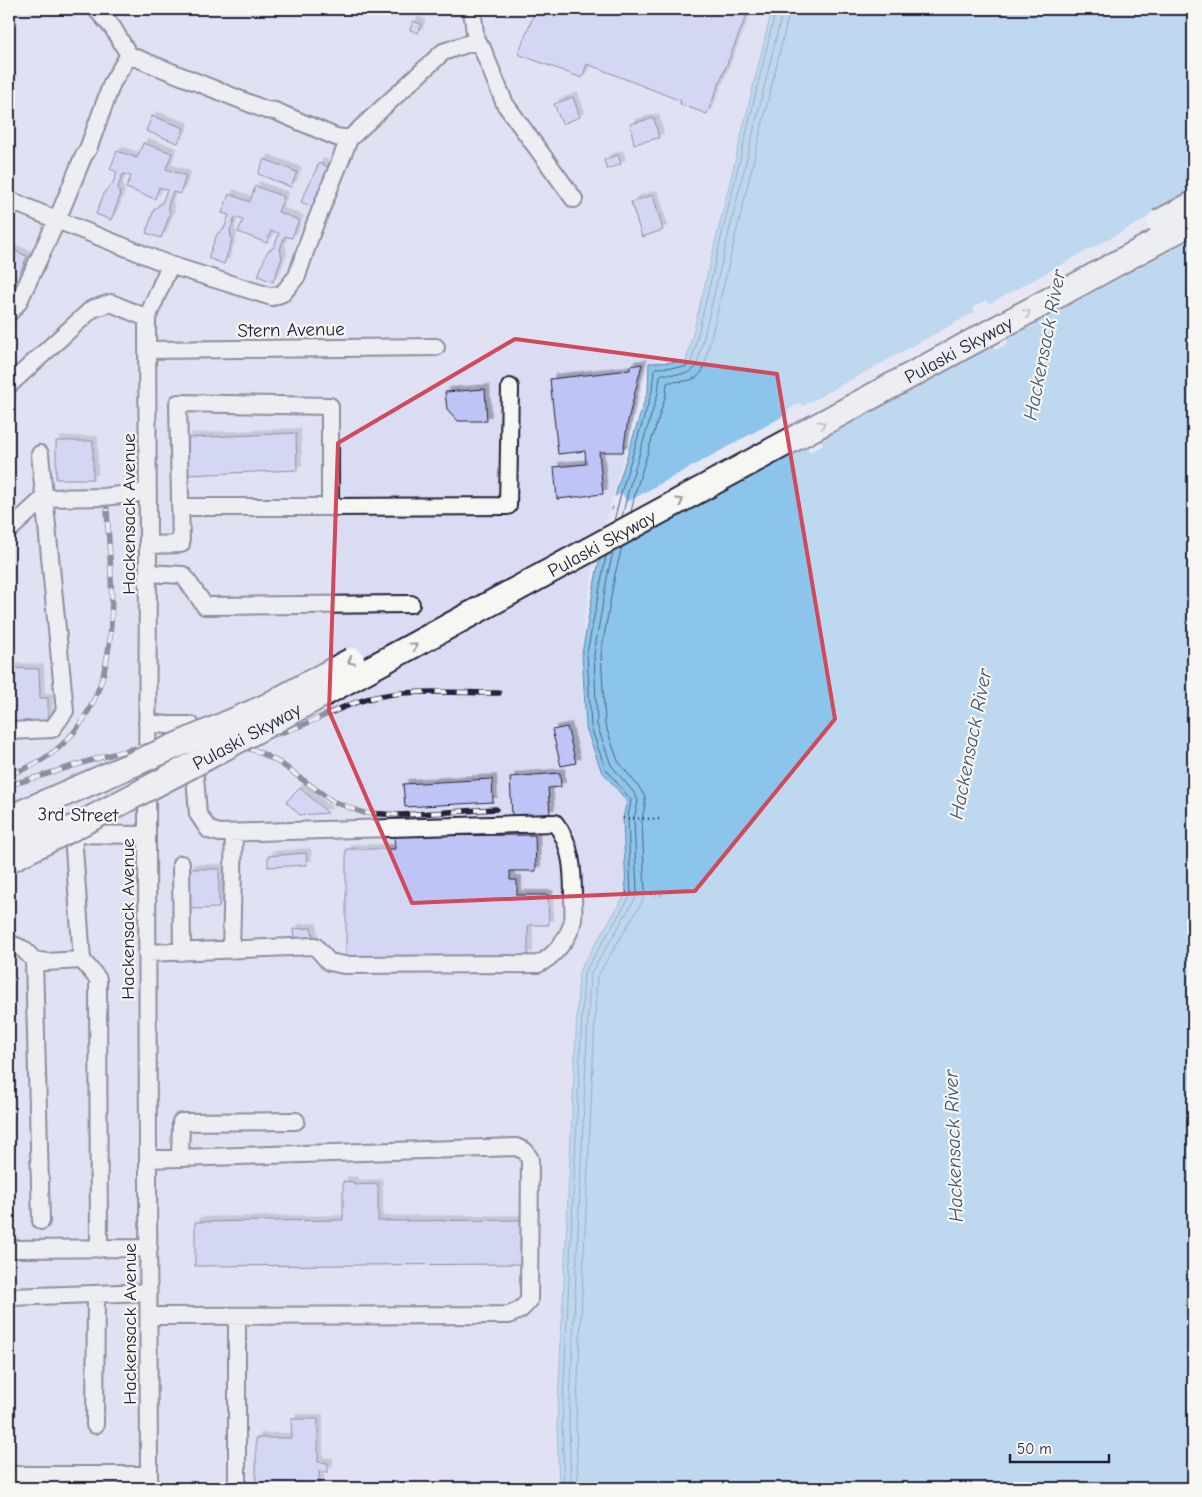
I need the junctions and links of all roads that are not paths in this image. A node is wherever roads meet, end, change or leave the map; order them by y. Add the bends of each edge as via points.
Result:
1 (96, 9) edge
2 (472, 9) edge
3 (476, 41) junction
4 (129, 55) junction
5 (349, 139) junction
6 (574, 199) dead end
7 (9, 200) edge
8 (1193, 204) edge
9 (57, 220) junction
10 (1193, 222) edge
11 (170, 265) junction
12 (9, 313) edge
13 (147, 318) junction
14 (436, 347) dead end
15 (147, 350) junction
16 (9, 385) edge
17 (510, 387) dead end
18 (40, 454) dead end
19 (148, 492) junction
20 (44, 498) junction
21 (180, 507) junction
22 (330, 507) junction
23 (9, 530) edge
24 (148, 545) junction
25 (148, 573) junction
26 (411, 604) dead end
27 (147, 723) junction
28 (9, 731) edge
29 (169, 749) junction
30 (202, 760) junction
31 (9, 818) edge
32 (9, 833) edge
33 (234, 833) junction
34 (73, 834) junction
35 (146, 835) junction
36 (9, 837) edge
37 (9, 842) edge
38 (9, 860) edge
39 (181, 864) dead end
40 (9, 943) edge
41 (231, 950) junction
42 (182, 952) junction
43 (147, 954) junction
44 (34, 960) junction
45 (82, 960) junction
46 (296, 1121) dead end
47 (180, 1158) junction
48 (148, 1159) junction
49 (41, 1221) dead end
50 (148, 1248) junction
51 (9, 1249) edge
52 (99, 1249) junction
53 (148, 1292) junction
54 (96, 1294) junction
55 (9, 1298) edge
56 (149, 1316) junction
57 (237, 1316) junction
58 (95, 1425) dead end
59 (9, 1476) edge
60 (149, 1482) edge
61 (237, 1484) dead end

1 - 4 street
2 - 3 street
3 - 5 street via 443,52
3 - 6 street via 482,48 505,104
4 - 5 street via 266,110
4 - 9 street via 112,83
5 - 11 street via 297,276 284,293 272,297
7 - 9 street
8 -> 29 highway, Pulaski Skyway, bridge via 265,707
9 - 11 street
9 - 12 street via 18,303
30 -> 10 highway, Pulaski Skyway, bridge
11 - 13 street
13 - 15 street, Hackensack Avenue
13 - 16 street via 112,302 92,310
14 - 15 street, Stern Avenue
15 - 19 street, Hackensack Avenue
17 - 22 street via 508,506
18 - 20 street
19 - 20 street
19 - 24 street, Hackensack Avenue
20 - 23 street
20 - 28 street via 64,711 52,729
21 - 22 street
21 - 22 street via 178,403 330,406
21 - 24 street via 181,544
24 - 25 street, Hackensack Avenue
25 - 26 street via 183,575 205,606
25 - 27 street, Hackensack Avenue
27 - 33 street via 192,725 198,814 209,830 220,834
27 - 35 street, Hackensack Avenue
29 - 31 highway, Pulaski Skyway, bridge
29 - 36 highway, bridge via 100,792
30 - 37 highway, bridge
30 - 38 highway, Pulaski Skyway, bridge
32 - 34 street, 3rd Street
33 - 41 street
33 - 41 street via 555,823 564,834 572,868 573,921 558,951 538,964 344,965 329,962 315,946
34 - 35 street, 3rd Street
34 - 45 street
35 - 43 street, Hackensack Avenue
39 - 42 street
40 - 44 street via 23,949
41 - 42 street
42 - 43 street
43 - 48 street, Hackensack Avenue
44 - 45 street
44 - 49 street
45 - 52 street via 98,979
46 - 47 street via 181,1122
47 - 48 street
47 - 57 street via 516,1147 525,1151 530,1159 529,1301 520,1310 509,1315
48 - 50 street, Hackensack Avenue
50 - 52 street
50 - 53 street, Hackensack Avenue
51 - 52 street
53 - 54 street
53 - 56 street, Hackensack Avenue
54 - 55 street
54 - 58 street
56 - 57 street
56 - 60 street, Hackensack Avenue
57 - 61 street
59 - 60 street

